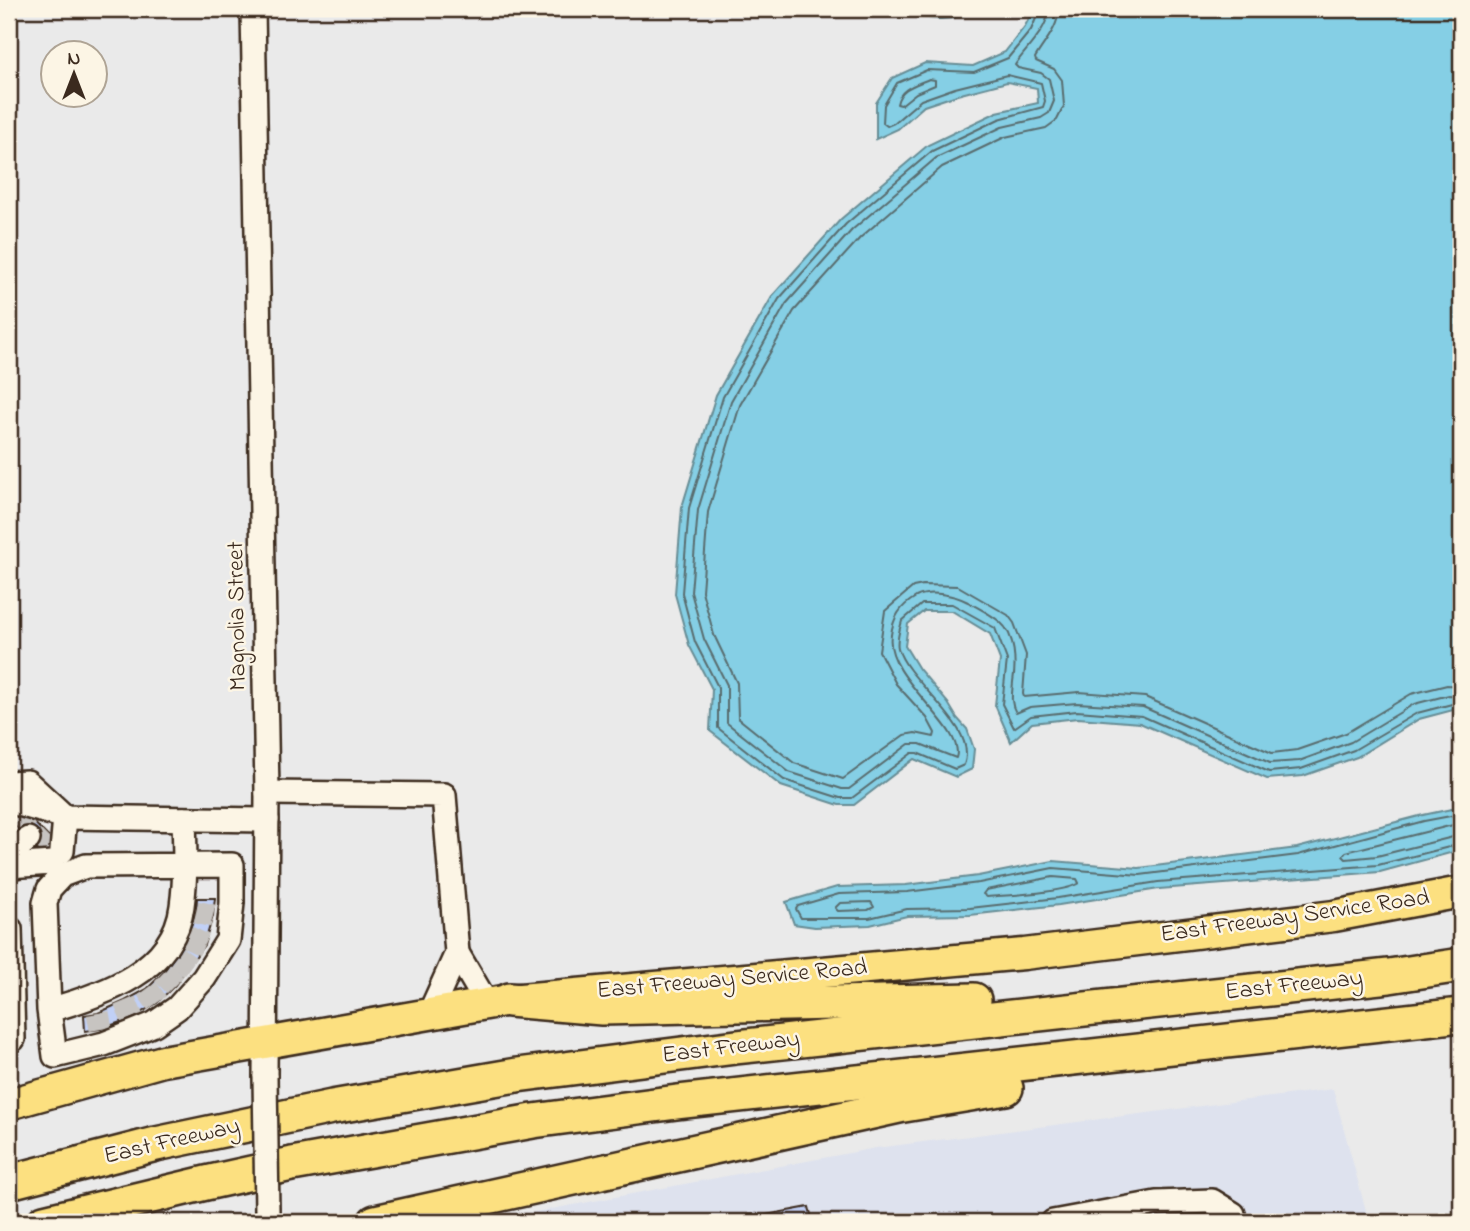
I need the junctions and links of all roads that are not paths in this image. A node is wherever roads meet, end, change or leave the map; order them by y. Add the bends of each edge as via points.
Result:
1 (253, 9) edge
2 (267, 793) junction
3 (65, 817) junction
4 (184, 819) junction
5 (267, 820) junction
6 (31, 831) edge
7 (9, 855) edge
8 (9, 864) edge
9 (185, 864) junction
10 (1461, 892) edge
11 (10, 929) edge
12 (265, 944) junction
13 (457, 953) junction
14 (1461, 965) edge
15 (174, 968) junction
16 (1231, 992) junction
17 (498, 1002) junction
18 (49, 1010) junction
19 (429, 1015) junction
20 (1461, 1016) edge
21 (99, 1021) junction
22 (52, 1034) junction
23 (1257, 1038) junction
24 (11, 1040) edge
25 (264, 1043) junction
26 (163, 1061) junction
27 (9, 1104) edge
28 (9, 1182) edge
29 (267, 1217) edge
30 (44, 1222) edge
31 (375, 1222) edge
32 (1052, 1222) edge
33 (1235, 1222) edge

1 - 2 street, Magnolia Street
2 - 5 street, Magnolia Street
2 - 13 street via 444,795
3 - 4 street
3 - 6 street
3 - 6 street
3 - 6 street via 27,782
4 - 5 street
4 - 9 street
5 - 12 street, Magnolia Street
6 - 7 street
6 - 8 street
9 - 15 street
9 - 15 street via 232,865
9 - 18 street via 86,866 62,875 49,889 45,904
10 - 17 main road, East Freeway Service Road via 1334,916 1024,954
11 - 24 street
12 - 15 street
12 - 25 street, Magnolia Street
13 - 17 street
13 - 19 street
14 - 16 highway, East Freeway
15 - 21 street
15 - 21 street
15 - 26 street
16 - 17 highway via 601,1008
16 - 28 highway, East Freeway via 736,1046 517,1075 197,1135
17 - 19 main road, East Freeway Service Road
18 - 21 street
18 - 22 street
19 - 25 main road, East Freeway Service Road
20 - 23 highway, East Freeway
21 - 22 street via 54,1056
22 - 24 street
23 - 30 highway, East Freeway via 533,1121 292,1164
23 - 31 highway via 1094,1073 904,1105
25 - 26 main road, East Freeway Service Road
25 - 29 street, Magnolia Street, bridge
26 - 27 main road, East Freeway Service Road
32 - 33 street via 1156,1203 1212,1202 1233,1214

